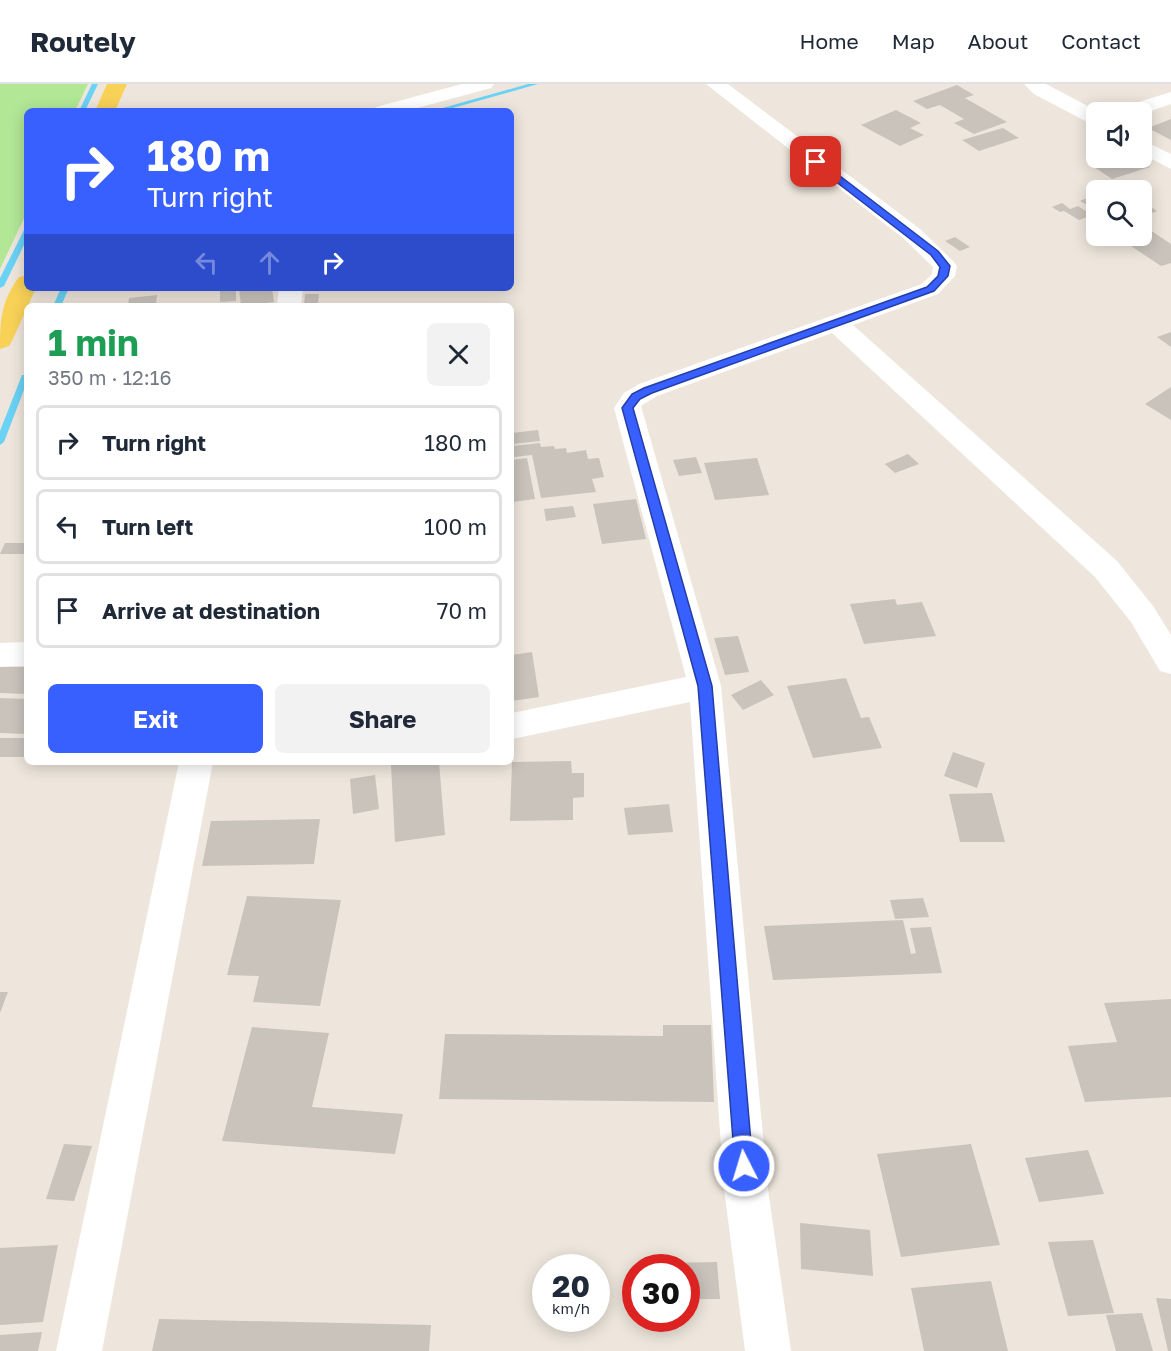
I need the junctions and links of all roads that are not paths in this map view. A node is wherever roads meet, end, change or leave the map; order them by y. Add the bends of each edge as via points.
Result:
1 (117, 84) edge
2 (484, 84) edge
3 (716, 84) edge
4 (1034, 84) edge
5 (1171, 98) edge
6 (1152, 104) edge
7 (106, 108) edge
8 (394, 108) edge
9 (1086, 114) edge
10 (1152, 152) edge
11 (1171, 163) edge
12 (24, 289) edge
13 (837, 324) junction
14 (0, 341) edge
15 (24, 654) edge
16 (0, 655) edge
17 (1171, 662) edge
18 (705, 686) junction
19 (514, 726) edge
20 (195, 765) edge
21 (79, 1351) edge
22 (768, 1351) edge

1 - 7 main road
2 - 8 street
3 - 13 street via 912,234 945,266 943,276 930,289
4 - 9 street
5 - 6 street
10 - 11 street
12 - 14 main road
13 - 17 street via 1106,569 1142,614
13 - 18 street via 648,390 636,396 627,408
15 - 16 street
18 - 19 street
18 - 22 street via 746,1189
20 - 21 street

